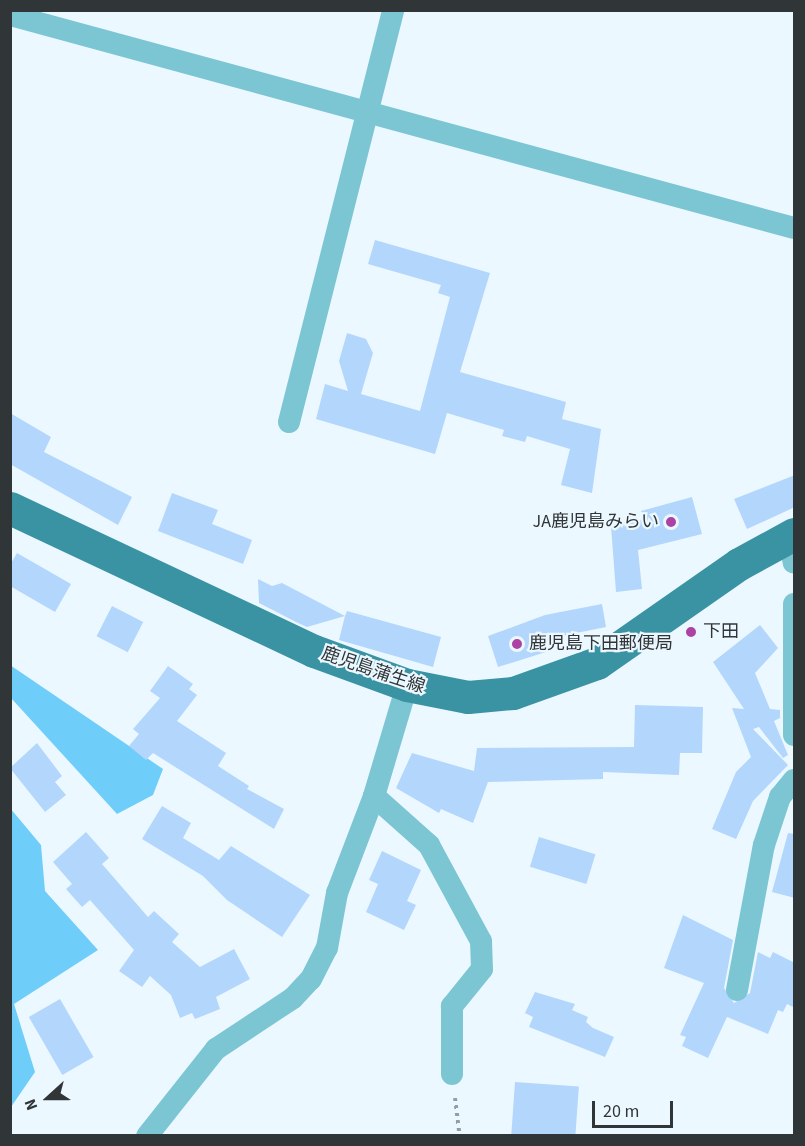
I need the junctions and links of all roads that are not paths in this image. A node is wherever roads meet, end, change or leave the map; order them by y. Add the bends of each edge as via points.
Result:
1 (393, 10) edge
2 (10, 15) edge
3 (365, 115) junction
4 (795, 228) edge
5 (289, 422) dead end
6 (10, 508) edge
7 (793, 544) edge
8 (795, 604) edge
9 (406, 685) junction
10 (795, 735) edge
11 (795, 780) edge
12 (374, 796) junction
13 (737, 990) dead end
14 (452, 1074) road end
15 (147, 1136) edge

1 - 3 street
2 - 3 street
3 - 4 street
3 - 5 street
6 - 9 main road, 鹿児島蒲生線 via 255,626
7 - 9 main road, 鹿児島蒲生線 via 739,564 635,639 575,671 513,693 480,696
8 - 10 street
9 - 12 street
11 - 13 street via 780,797 764,845
12 - 14 street via 429,846 481,941 482,969 452,1006
12 - 15 street via 337,893 327,948 311,979 293,998 216,1049

